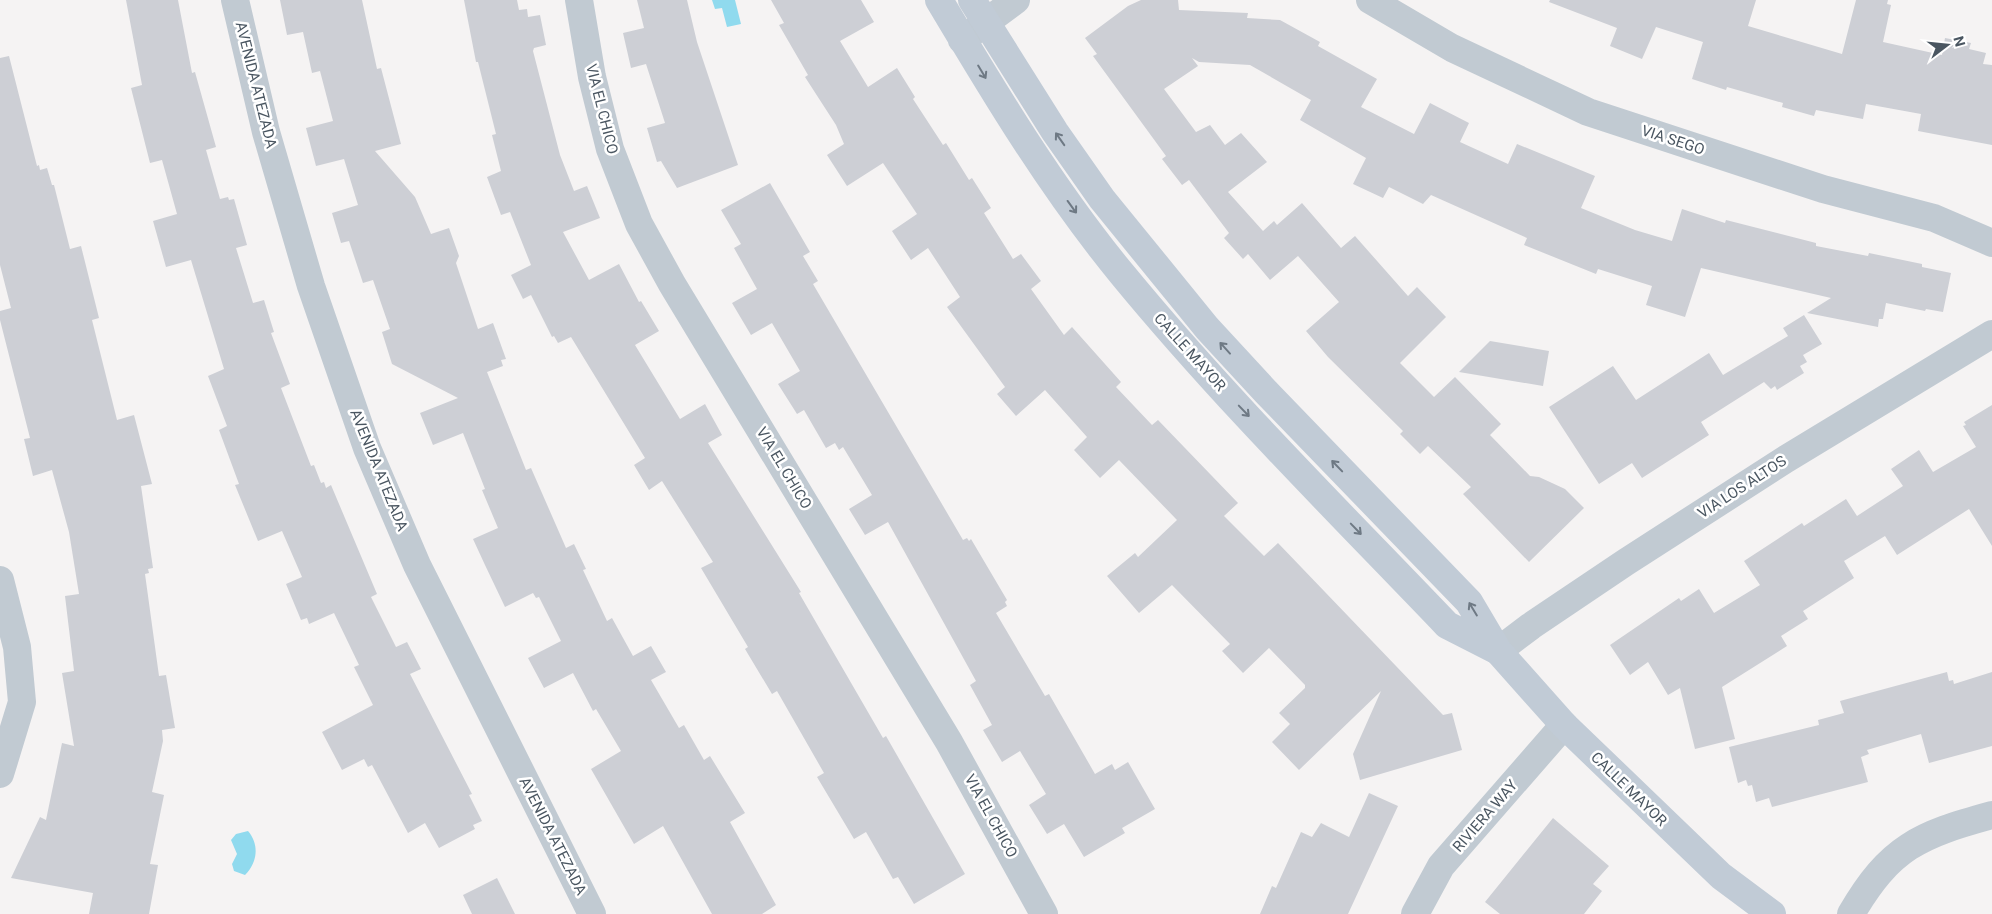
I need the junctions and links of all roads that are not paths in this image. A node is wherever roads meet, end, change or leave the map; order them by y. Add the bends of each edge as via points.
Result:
1 (235, 0) edge
2 (579, 0) edge
3 (939, 0) edge
4 (1016, 0) edge
5 (1370, 0) edge
6 (979, 12) edge
7 (962, 40) junction
8 (1992, 243) edge
9 (1992, 334) edge
10 (0, 580) edge
11 (1498, 651) junction
12 (1564, 725) junction
13 (0, 774) edge
14 (1992, 815) edge
15 (592, 914) edge
16 (1044, 914) edge
17 (1416, 914) edge
18 (1772, 914) edge
19 (1851, 914) edge

1 - 15 street, AVENIDA ATEZADA via 266,132 312,286 367,448 418,566
2 - 16 street, VIA EL CHICO via 592,77 610,149 639,224 949,742
3 - 7 street, CALLE MAYOR
4 - 6 street
5 - 8 street, VIA SEGO via 1452,48 1588,112 1823,189 1934,218
6 - 7 street
11 -> 6 street, CALLE MAYOR via 1469,602 1266,392 1154,264 1102,199 1055,132
7 -> 11 street, CALLE MAYOR via 1017,130 1074,210 1120,272 1188,352 1448,625
9 - 11 street, VIA LOS ALTOS via 1770,469 1626,562
10 - 13 street via 17,647 22,702
11 - 12 street, CALLE MAYOR
12 - 17 street, RIVIERA WAY via 1441,866
12 - 18 street, CALLE MAYOR via 1721,876
14 - 19 street via 1920,839 1892,858 1868,885

